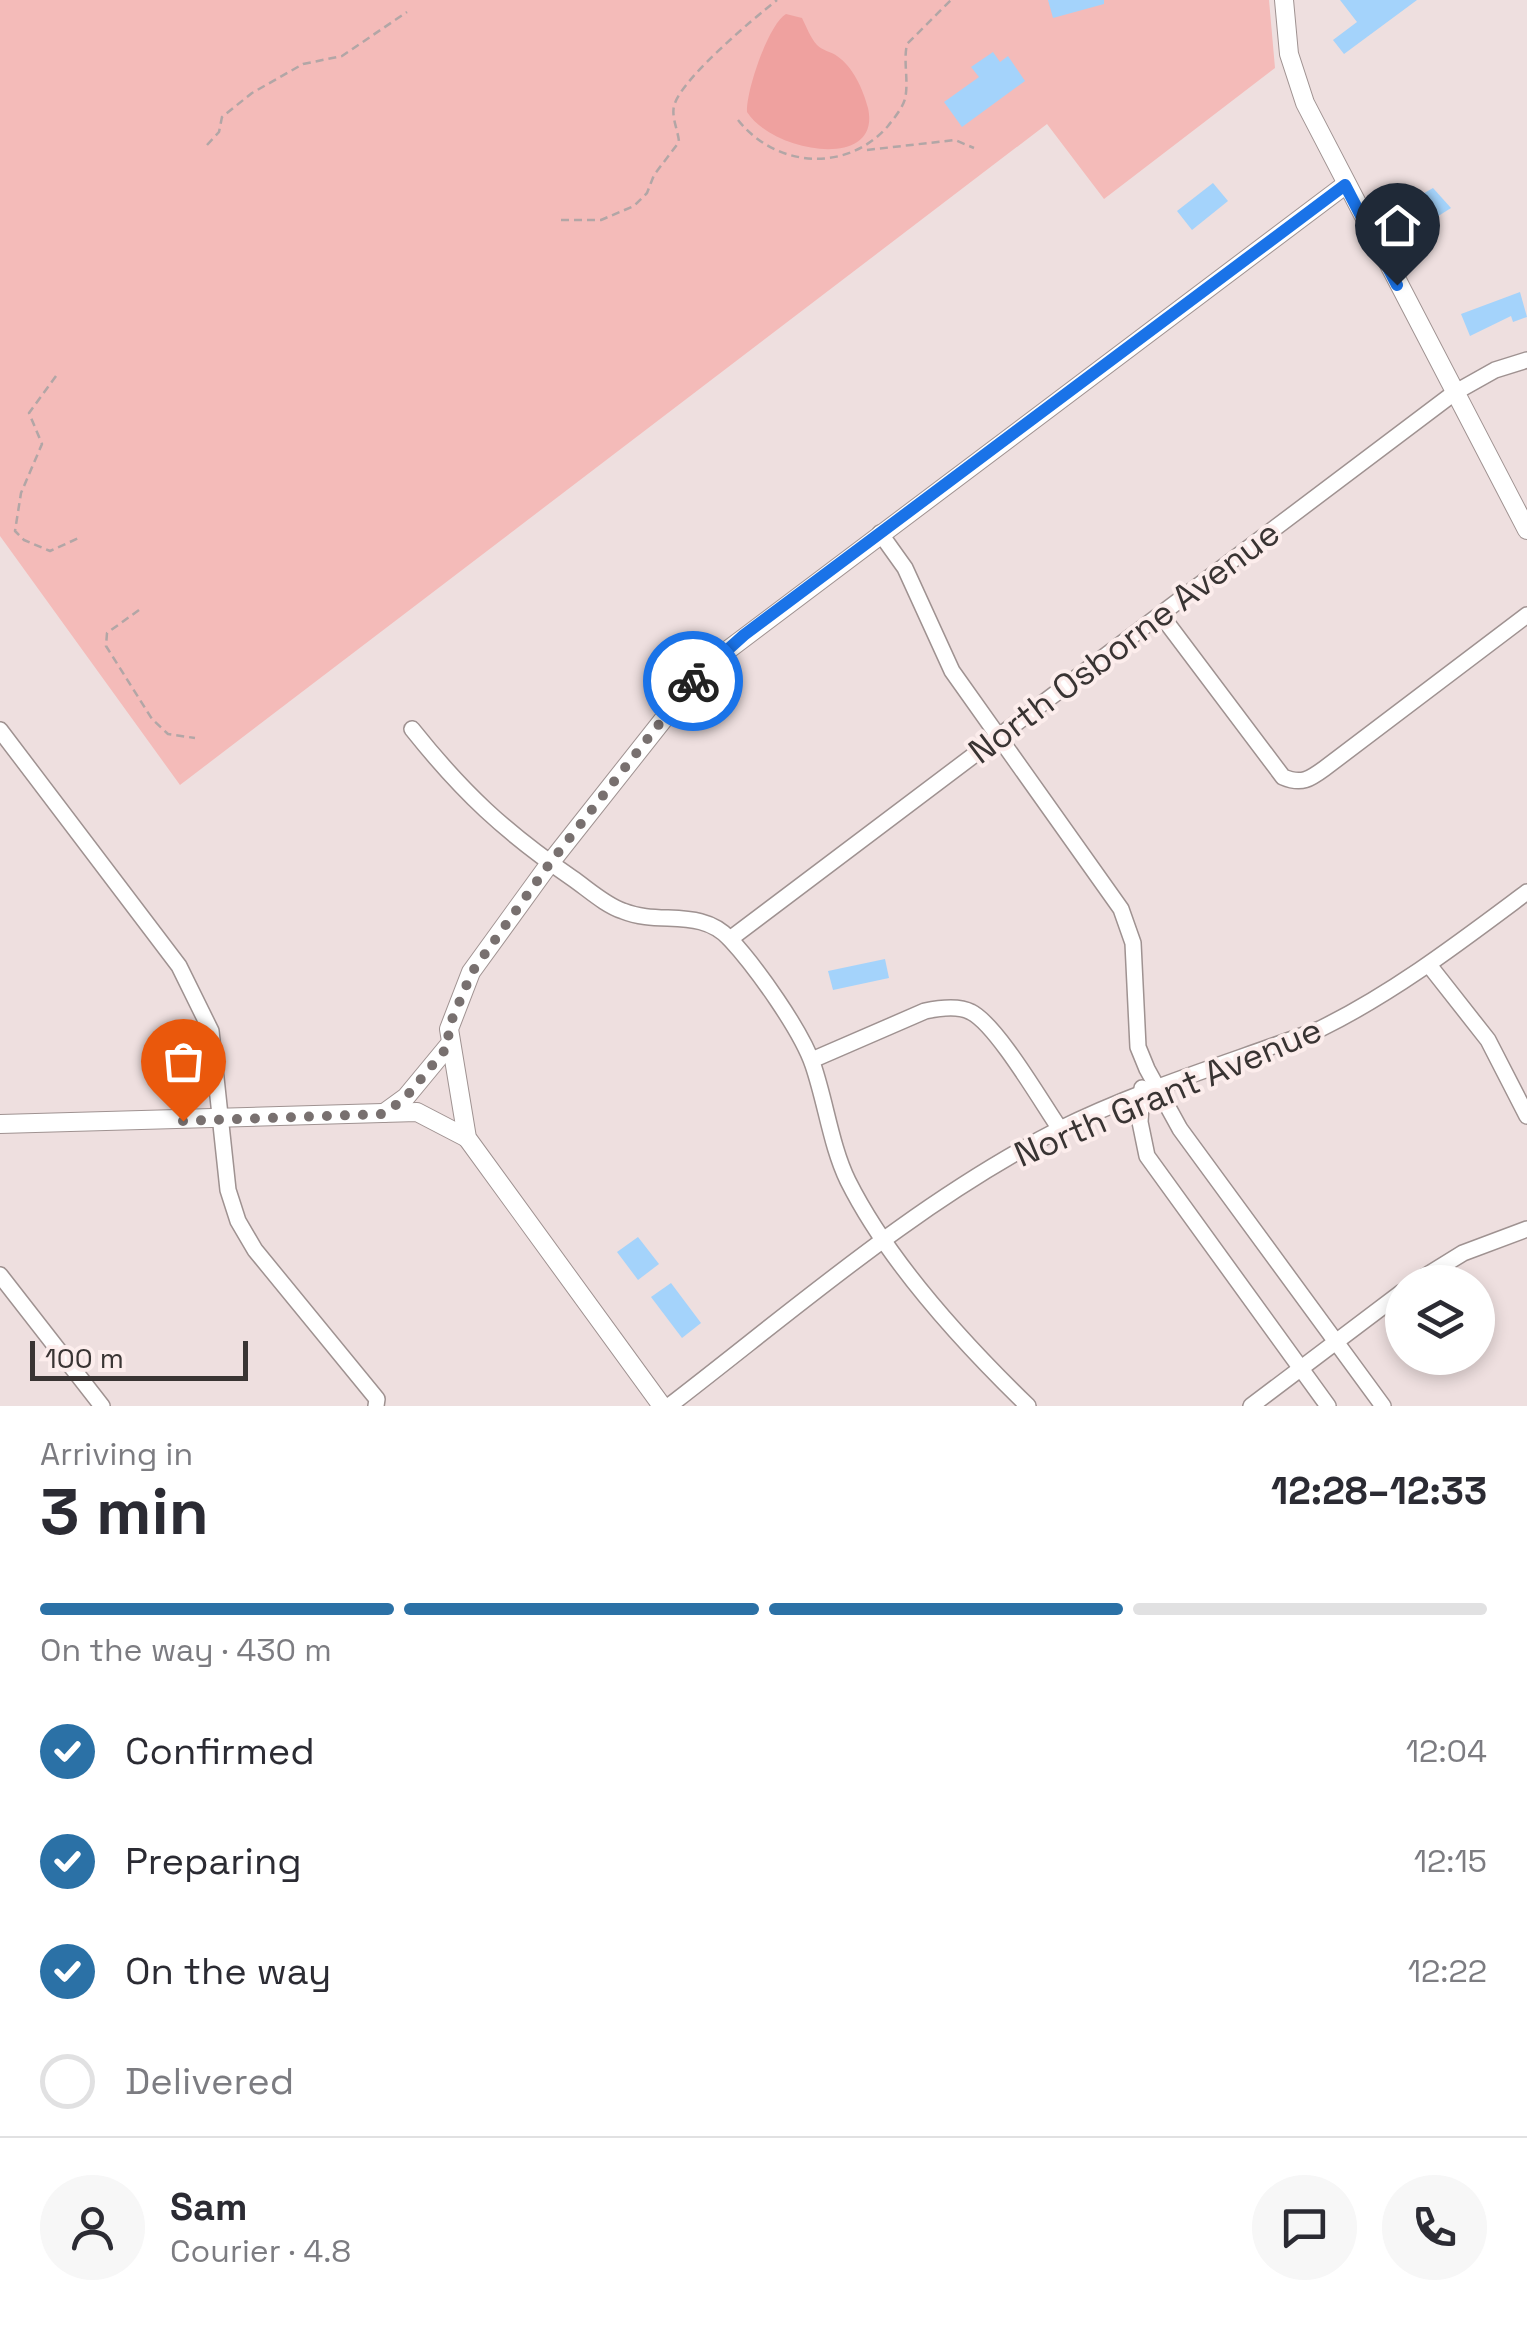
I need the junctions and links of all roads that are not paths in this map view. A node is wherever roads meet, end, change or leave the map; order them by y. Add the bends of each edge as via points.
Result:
1 (1284, 0) edge
2 (1345, 185) junction
3 (1527, 360) edge
4 (1454, 393) junction
5 (1527, 530) edge
6 (880, 533) junction
7 (1161, 614) junction
8 (1527, 615) edge
9 (412, 729) dead end
10 (0, 730) edge
11 (998, 736) junction
12 (550, 863) junction
13 (1527, 892) edge
14 (730, 939) junction
15 (1430, 965) junction
16 (449, 1045) junction
17 (812, 1060) junction
18 (1147, 1069) junction
19 (1159, 1090) junction
20 (1140, 1097) junction
21 (384, 1114) junction
22 (1527, 1116) edge
23 (220, 1120) junction
24 (0, 1124) edge
25 (1060, 1129) junction
26 (467, 1138) junction
27 (1527, 1229) edge
28 (885, 1239) junction
29 (1444, 1265) edge
30 (0, 1275) edge
31 (1385, 1305) edge
32 (1335, 1342) junction
33 (1300, 1369) junction
34 (377, 1402) edge
35 (102, 1406) edge
36 (666, 1406) edge
37 (1028, 1406) edge
38 (1251, 1406) edge
39 (1328, 1406) edge
40 (1384, 1406) edge

1 - 2 street via 1295,78
2 - 4 street
2 - 6 street
3 - 4 street, North Osborne Avenue
4 - 5 street
4 - 7 street, North Osborne Avenue
6 - 11 street via 905,568 952,671
6 - 12 street via 704,668
7 - 8 street via 1284,777 1295,782 1307,781
7 - 11 street, North Osborne Avenue
9 - 12 street via 460,789
10 - 23 street via 179,966 211,1031
11 - 14 street, North Osborne Avenue
11 - 18 street via 1120,910 1133,943 1138,1047
12 - 14 street via 623,912 696,919
12 - 16 street via 472,972 448,1029
13 - 15 street, North Grant Avenue
14 - 17 street
15 - 19 street, North Grant Avenue via 1320,1029
15 - 22 street via 1488,1040
16 - 21 street
16 - 26 street
17 - 25 street via 925,1011 970,1011 989,1027
17 - 28 street via 846,1177
18 - 19 street
18 - 20 street
19 - 20 street, North Grant Avenue
19 - 32 street via 1180,1129
20 - 25 street, North Grant Avenue
20 - 33 street via 1147,1156
21 - 23 street
21 - 26 street via 417,1112
23 - 24 street
23 - 34 street via 228,1190 255,1250
25 - 28 street, North Grant Avenue
26 - 36 street
27 - 29 street
28 - 36 street, North Grant Avenue
28 - 37 street via 962,1338
30 - 35 street
31 - 32 street
32 - 33 street
32 - 40 street
33 - 38 street
33 - 39 street

